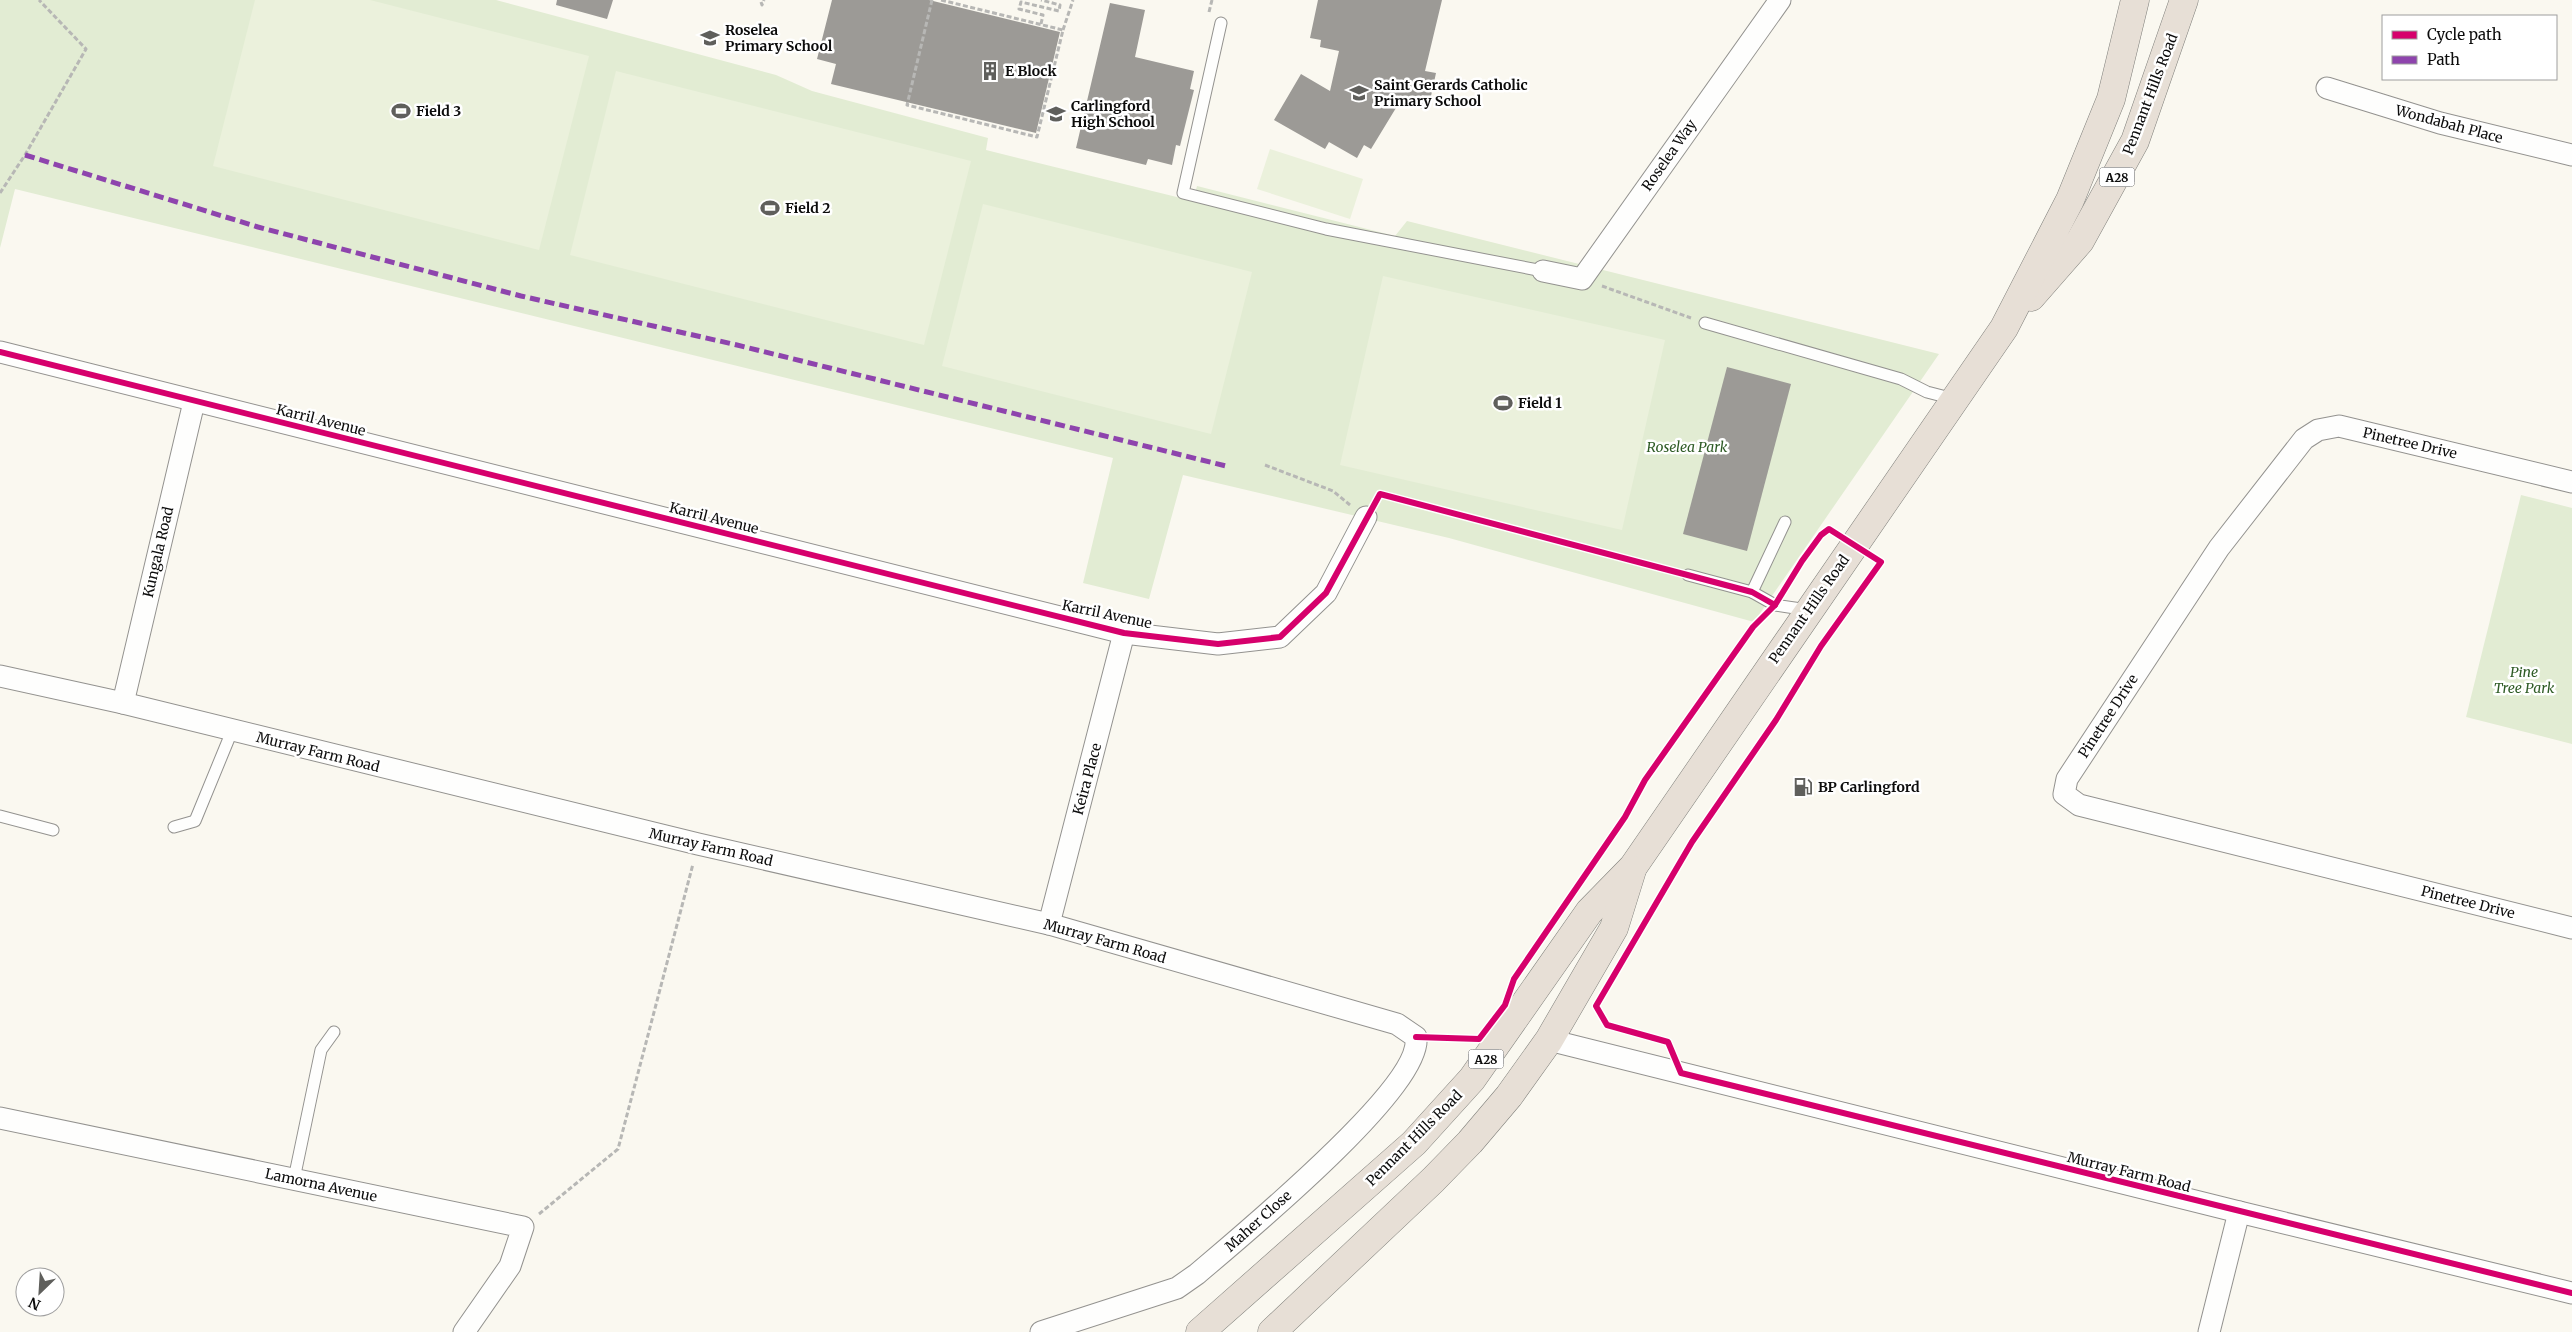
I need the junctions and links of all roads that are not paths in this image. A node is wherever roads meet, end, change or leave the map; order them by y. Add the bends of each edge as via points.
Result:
1 (1780, 0) edge
2 (2134, 0) edge
3 (2184, 0) edge
4 (1221, 23) dead end
5 (2327, 88) dead end
6 (2572, 156) edge
7 (1543, 271) joint
8 (1705, 323) road end
9 (2004, 328) junction
10 (0, 352) edge
11 (1956, 400) junction
12 (194, 402) junction
13 (2572, 482) edge
14 (1366, 517) road end
15 (1785, 522) dead end
16 (1688, 575) dead end
17 (1752, 592) junction
18 (1809, 610) junction
19 (1124, 633) junction
20 (0, 676) edge
21 (123, 703) junction
22 (232, 731) junction
23 (0, 816) edge
24 (174, 827) dead end
25 (53, 830) dead end
26 (1633, 867) junction
27 (1049, 924) junction
28 (2572, 928) edge
29 (334, 1032) dead end
30 (1416, 1037) joint
31 (1549, 1040) junction
32 (1472, 1079) junction
33 (0, 1118) edge
34 (294, 1179) junction
35 (2239, 1212) junction
36 (2572, 1293) edge
37 (464, 1332) edge
38 (1041, 1332) edge
39 (1200, 1332) edge
40 (1272, 1332) edge
41 (2209, 1332) edge

1 - 7 street, Roselea Way via 1582,279
2 - 9 highway, Pennant Hills Road / A28 via 2111,99 2070,200
3 - 9 highway, Pennant Hills Road / A28 via 2135,142 2108,193 2080,241
4 - 7 lane via 1182,193 1326,229
5 - 6 street, Wondabah Place via 2440,123
8 - 11 lane via 1901,379 1927,392
9 - 11 highway, Pennant Hills Road / A28
10 - 12 street, Karril Avenue
11 - 18 highway, Pennant Hills Road / A28
12 - 19 street, Karril Avenue
12 - 21 street, Kungala Road
13 - 28 street, Pinetree Drive via 2339,426 2318,430 2304,439 2219,548 2066,779 2064,794 2079,805
14 - 19 street, Karril Avenue via 1326,592 1280,637 1218,644
15 - 17 lane
16 - 17 lane
17 - 18 lane via 1775,604
18 - 26 highway, Pennant Hills Road / A28
19 - 27 street, Keira Place
20 - 21 street, Murray Farm Road
21 - 22 street, Murray Farm Road
22 - 24 lane via 196,821
22 - 27 street, Murray Farm Road via 698,844
23 - 25 lane
26 - 31 highway, Pennant Hills Road / A28 via 1614,928
26 - 32 highway, Pennant Hills Road / A28 via 1589,912
27 - 30 street, Murray Farm Road via 1397,1024
29 - 34 lane via 321,1050
30 - 38 street, Maher Close via 1417,1049 1412,1060 1376,1107 1322,1164 1197,1274 1177,1288
31 - 32 highway via 1535,1037 1524,1040 1504,1062
31 - 35 street, Murray Farm Road
31 - 40 highway, Pennant Hills Road / A28 via 1509,1096 1470,1142
32 - 39 highway, Pennant Hills Road / A28 via 1375,1179
33 - 34 street, Lamorna Avenue
34 - 37 street, Lamorna Avenue via 523,1227 510,1266
35 - 36 street, Murray Farm Road
35 - 41 street

